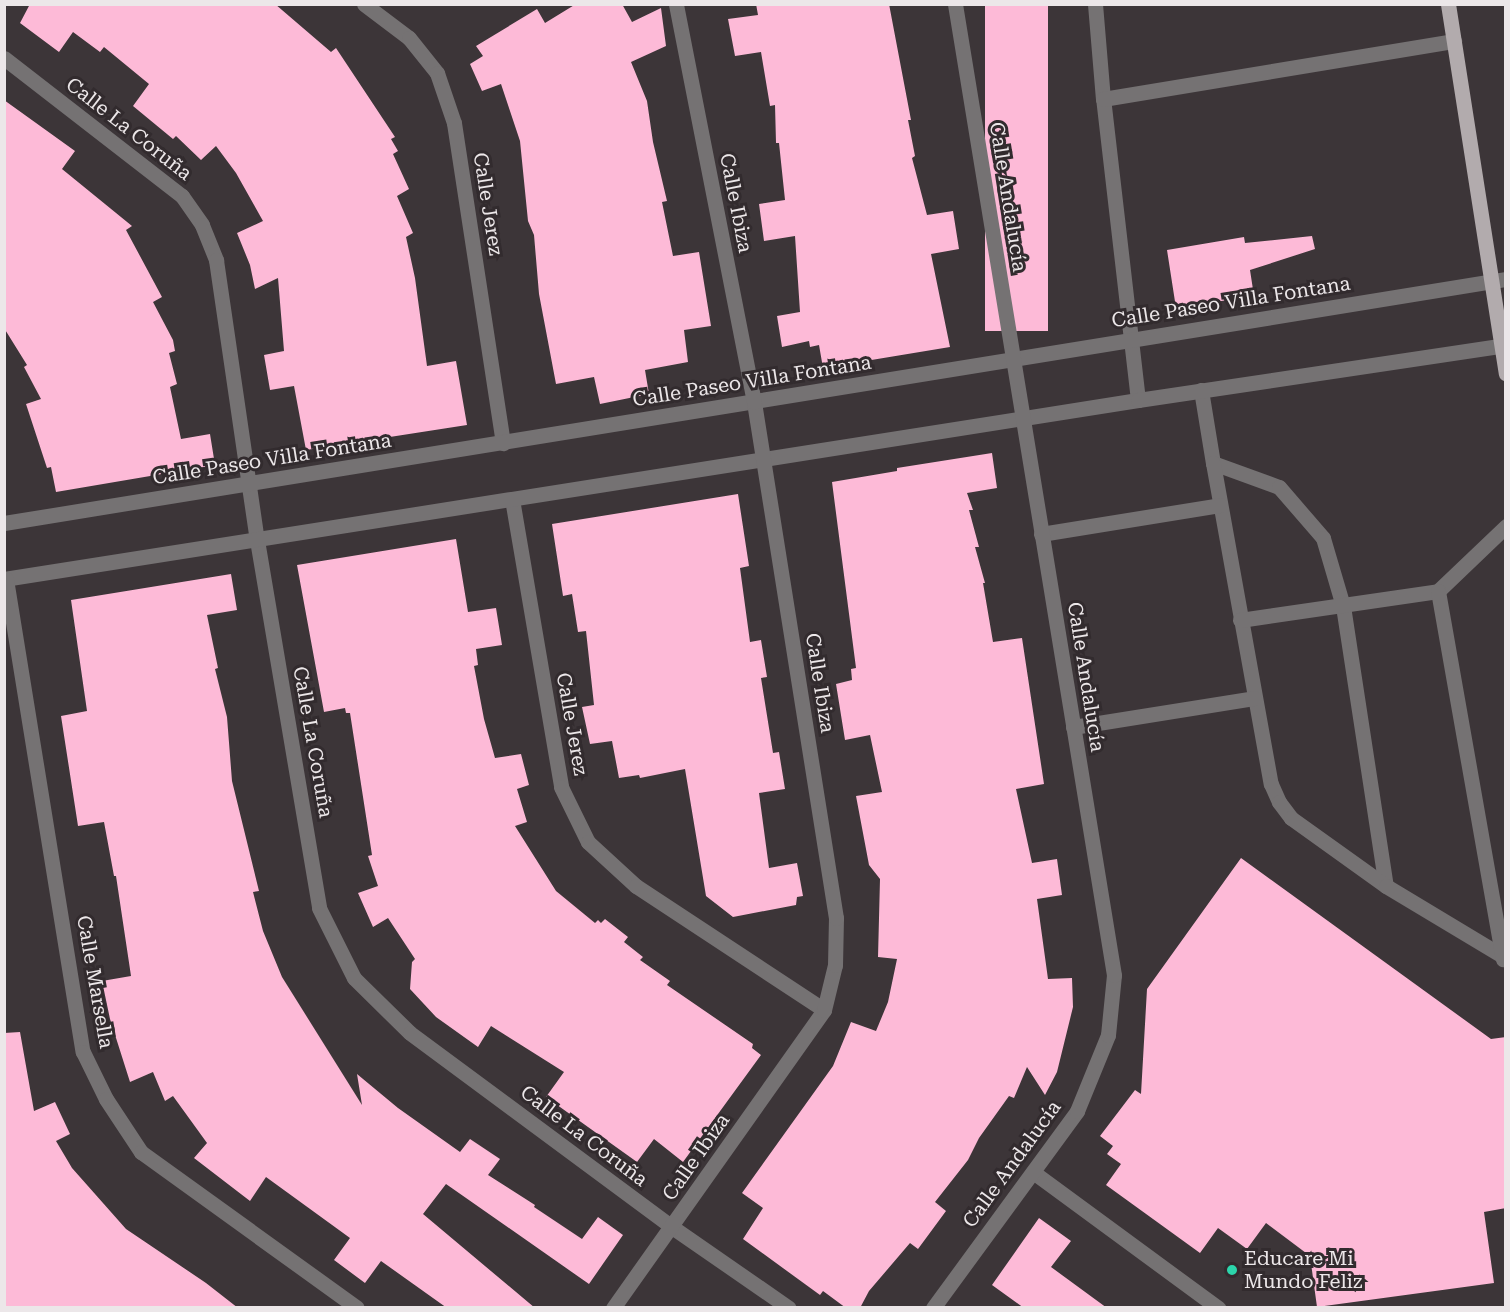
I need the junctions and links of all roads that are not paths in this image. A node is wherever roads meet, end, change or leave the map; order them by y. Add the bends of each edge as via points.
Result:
1 (364, 4) edge
2 (676, 4) edge
3 (955, 4) edge
4 (1095, 4) edge
5 (1448, 4) edge
6 (1454, 41) junction
7 (4, 58) edge
8 (1103, 99) junction
9 (1498, 280) edge
10 (1129, 340) junction
11 (1503, 345) edge
12 (1013, 360) junction
13 (1506, 373) edge
14 (1201, 390) junction
15 (1138, 400) junction
16 (754, 402) junction
17 (1022, 418) junction
18 (503, 443) junction
19 (763, 459) junction
20 (1213, 463) junction
21 (249, 484) junction
22 (513, 499) junction
23 (1220, 505) junction
24 (4, 523) edge
25 (1506, 526) edge
26 (1041, 534) junction
27 (257, 540) junction
28 (5, 579) edge
29 (1438, 591) junction
30 (1343, 606) junction
31 (1240, 620) junction
32 (1254, 698) junction
33 (1073, 727) junction
34 (1386, 886) junction
35 (1504, 959) edge
36 (824, 1010) junction
37 (1033, 1172) junction
38 (672, 1227) junction
39 (357, 1308) edge
40 (613, 1308) edge
41 (789, 1308) edge
42 (933, 1308) edge
43 (1218, 1308) edge

1 - 18 street, Calle Jerez via 409,38 437,73 454,123
2 - 16 street, Calle Ibiza
3 - 12 street, Calle Andalucía
4 - 8 street
5 - 6 main road
6 - 8 street
6 - 9 main road
7 - 21 street, Calle La Coruña via 182,196 202,225 216,260
8 - 10 street
9 - 10 street, Calle Paseo Villa Fontana
9 - 11 main road
10 - 12 street, Calle Paseo Villa Fontana
10 - 15 street
11 - 13 main road
11 - 14 street
12 - 16 street, Calle Paseo Villa Fontana
12 - 17 street, Calle Andalucía
14 - 15 street
14 - 20 street
15 - 17 street
16 - 18 street, Calle Paseo Villa Fontana
16 - 19 street, Calle Ibiza
17 - 19 street
17 - 26 street, Calle Andalucía
18 - 21 street, Calle Paseo Villa Fontana
19 - 22 street
19 - 36 street, Calle Ibiza via 836,918 835,964
20 - 23 street
20 - 30 street via 1279,487 1323,538
21 - 24 street, Calle Paseo Villa Fontana
21 - 27 street, Calle La Coruña
22 - 27 street
22 - 36 street, Calle Jerez via 561,787 588,842 636,886
23 - 26 street
23 - 31 street
25 - 29 street
26 - 33 street, Calle Andalucía
27 - 28 street
27 - 38 street, Calle La Coruña via 319,908 354,978 410,1033
28 - 39 street, Calle Marsella via 83,1052 106,1099 141,1152
29 - 30 street
29 - 35 street
30 - 31 street
30 - 34 street
31 - 32 street
32 - 33 street
32 - 34 street via 1270,784 1279,802 1291,818
33 - 37 street, Calle Andalucía via 1114,975 1108,1035 1077,1111
34 - 35 street
36 - 38 street, Calle Ibiza
37 - 42 street, Calle Andalucía
37 - 43 street
38 - 40 street, Calle Ibiza
38 - 41 street, Calle La Coruña

